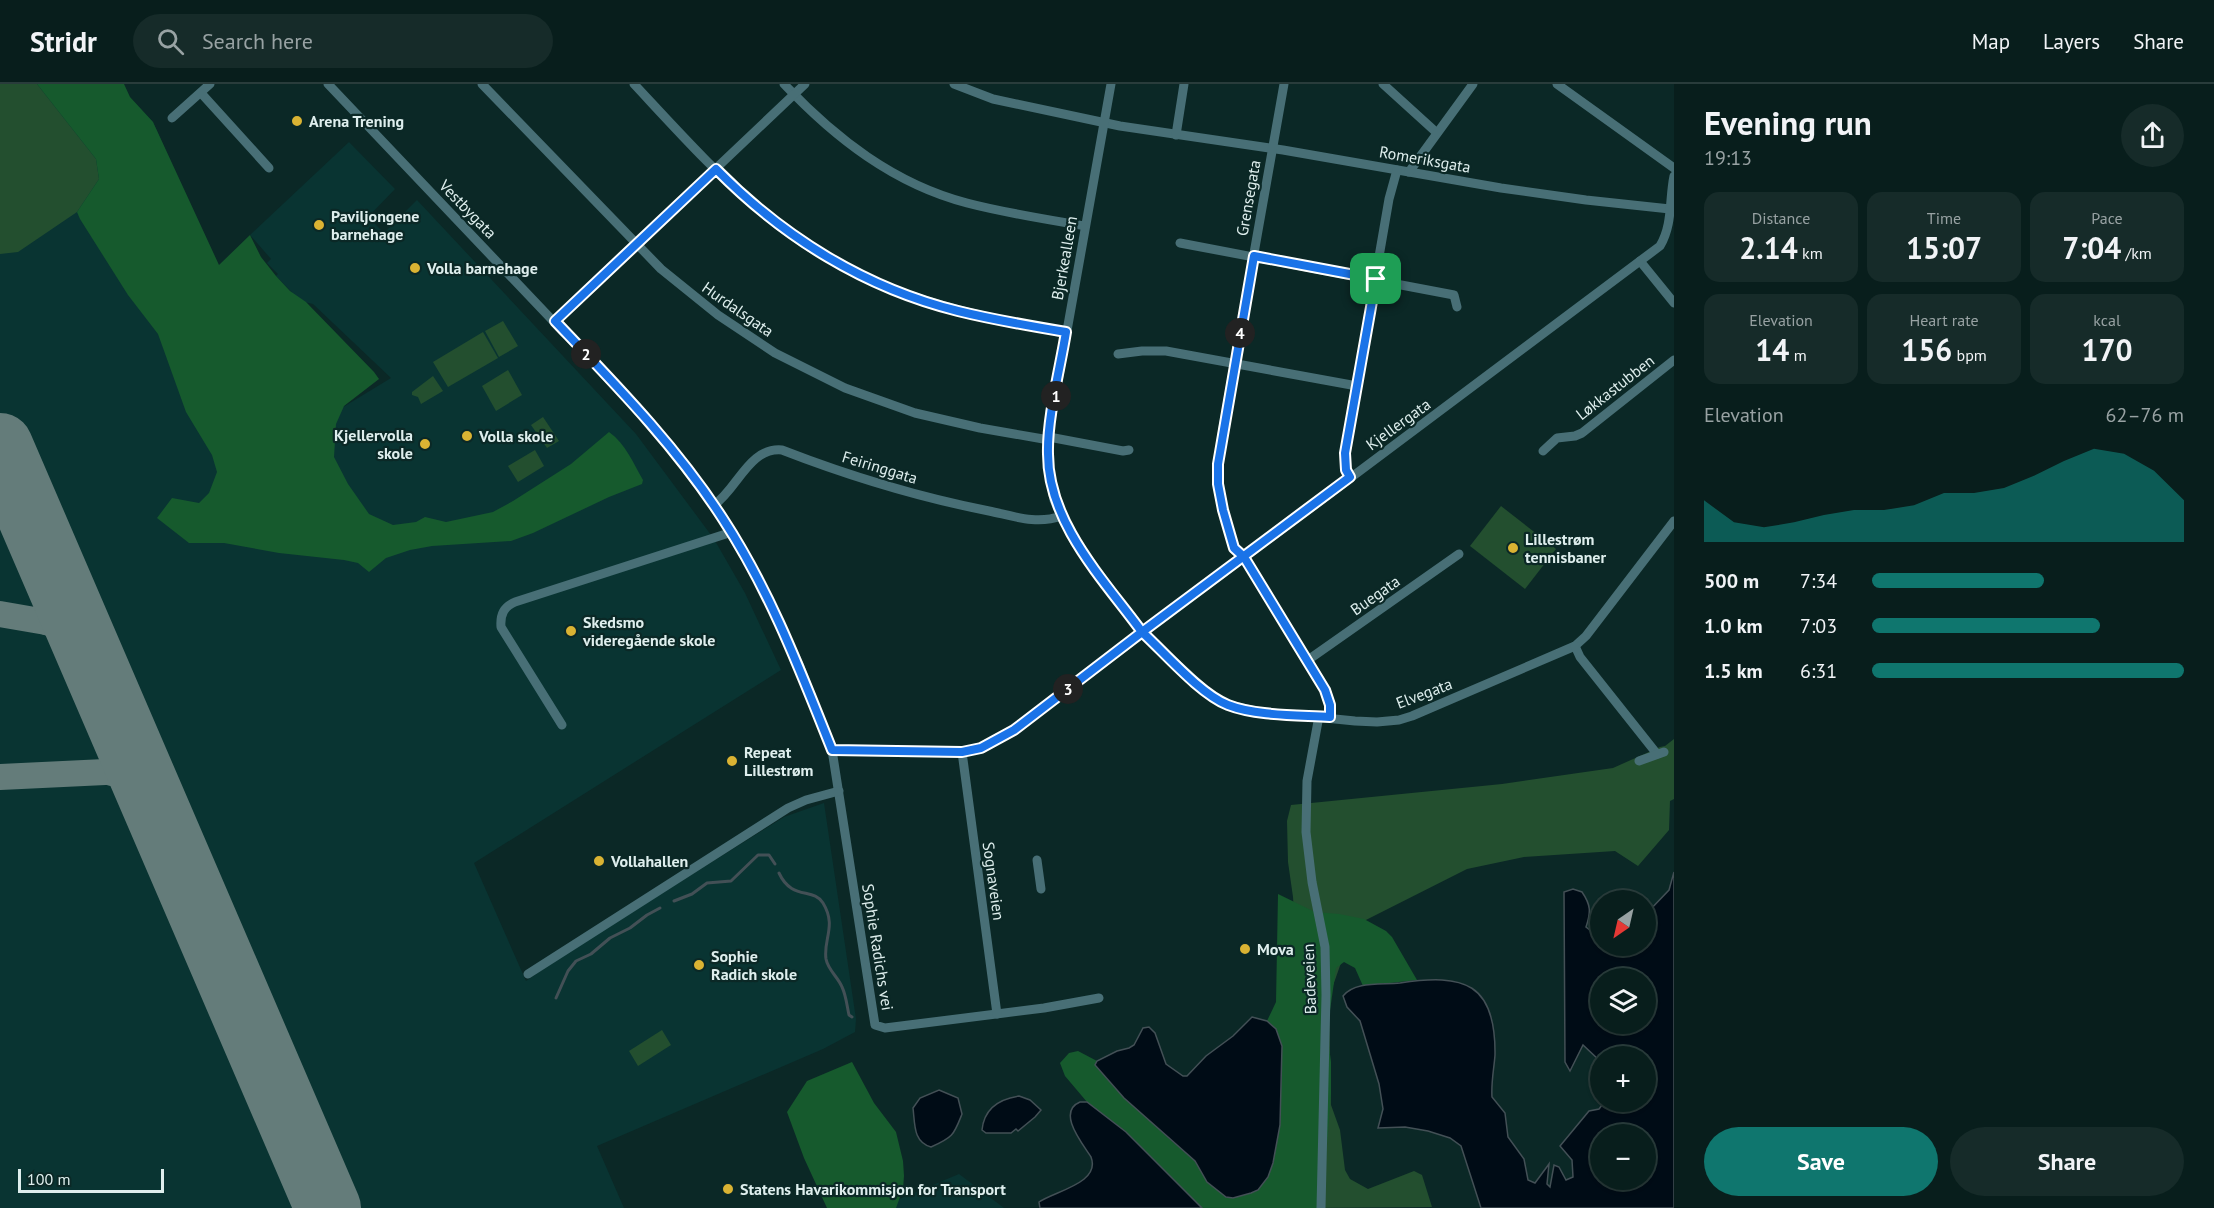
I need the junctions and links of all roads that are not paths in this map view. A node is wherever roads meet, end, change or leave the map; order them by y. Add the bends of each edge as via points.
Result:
1 (210, 84) edge
2 (328, 84) edge
3 (482, 84) edge
4 (634, 84) edge
5 (784, 84) edge
6 (804, 84) edge
7 (954, 84) edge
8 (1111, 84) edge
9 (1184, 84) edge
10 (1284, 84) edge
11 (1383, 84) edge
12 (1473, 84) edge
13 (1557, 84) edge
14 (201, 93) junction
15 (794, 95) junction
16 (172, 118) dead end
17 (1104, 123) junction
18 (1437, 133) junction
19 (1176, 135) junction
20 (1272, 149) junction
21 (268, 168) dead end
22 (1674, 168) edge
23 (716, 169) junction
24 (1397, 170) junction
25 (1409, 172) junction
26 (1674, 176) edge
27 (1670, 209) junction
28 (1084, 226) junction
29 (1180, 243) dead end
30 (637, 244) junction
31 (1254, 256) junction
32 (1640, 261) junction
33 (1376, 279) junction
34 (1674, 303) edge
35 (1457, 307) dead end
36 (555, 321) junction
37 (1066, 332) junction
38 (1118, 354) dead end
39 (1674, 360) edge
40 (1235, 363) junction
41 (1357, 386) junction
42 (1049, 438) junction
43 (1129, 450) dead end
44 (1543, 451) dead end
45 (1350, 477) junction
46 (714, 505) junction
47 (1061, 516) junction
48 (1674, 521) edge
49 (732, 532) junction
50 (1459, 554) dead end
51 (1244, 557) junction
52 (1142, 632) junction
53 (1575, 646) junction
54 (1308, 660) junction
55 (1319, 716) junction
56 (1330, 717) junction
57 (562, 724) dead end
58 (832, 750) junction
59 (962, 752) junction
60 (1639, 761) dead end
61 (839, 791) junction
62 (1037, 860) dead end
63 (1041, 890) dead end
64 (528, 974) dead end
65 (1099, 998) dead end
66 (998, 1014) junction
67 (1321, 1208) edge

1 - 14 street
2 - 36 street, Vestbygata
3 - 30 street, Hurdalsgata
4 - 23 street
5 - 15 street
6 - 15 street
7 - 17 street, Romeriksgata via 993,99
8 - 17 street, Bjerkealleen
9 - 19 street
10 - 20 street, Grensegata
11 - 18 street
12 - 18 street
13 - 22 street
14 - 16 street
14 - 21 street
15 - 23 street
15 - 28 street via 842,140 912,183 967,203
17 - 19 street, Romeriksgata
17 - 28 street, Bjerkealleen
18 - 25 street
19 - 20 street, Romeriksgata
20 - 24 street, Romeriksgata
20 - 31 street, Grensegata
23 - 30 street
23 - 37 street via 780,227 867,279 956,311
24 - 25 street, Romeriksgata
24 - 33 street
25 - 27 street, Romeriksgata
26 - 27 street, Kjellergata
27 - 32 street, Kjellergata via 1663,241
28 - 37 street, Bjerkealleen
29 - 31 street
30 - 36 street
30 - 42 street, Hurdalsgata via 718,315 775,353 819,376 915,413
31 - 33 street
31 - 40 street, Grensegata
32 - 34 street
32 - 45 street, Kjellergata
33 - 35 street via 1454,295
33 - 41 street
36 - 46 street, Vestbygata via 650,423
37 - 42 street, Bjerkealleen
38 - 40 street via 1166,351
39 - 44 street, Løkkastubben via 1582,433 1557,438
40 - 41 street
40 - 51 street, Grensegata via 1219,455 1218,484 1234,548
41 - 45 street via 1345,453
42 - 43 street
42 - 47 street, Bjerkealleen via 1050,481
45 - 51 street, Kjellergata
46 - 47 street, Feiringgata via 759,454 774,449 852,476 964,506 1034,520 1048,521
46 - 49 street, Vestbygata
47 - 52 street, Bjerkealleen
48 - 53 street, Elvegata
49 - 57 street via 515,602 505,609 501,627
49 - 58 street, Vestbygata via 777,615
50 - 54 street, Buegata
51 - 52 street, Kjellergata
51 - 54 street, Grensegata
52 - 55 street, Elvegata via 1214,698 1255,711
52 - 59 street, Kjellergata via 1014,730 981,748
53 - 56 street, Elvegata via 1399,720
53 - 60 street via 1660,753
54 - 56 street, Grensegata via 1325,690
55 - 56 street, Elvegata
55 - 67 street, Badeveien via 1307,781 1306,832 1325,947
58 - 59 street, Kjellergata
58 - 61 street, Sophie Radichs vei
59 - 66 street, Sognaveien
61 - 64 street via 788,808
61 - 66 street, Sophie Radichs vei via 874,1025 885,1028
62 - 63 street
65 - 66 street, Sophie Radichs vei

